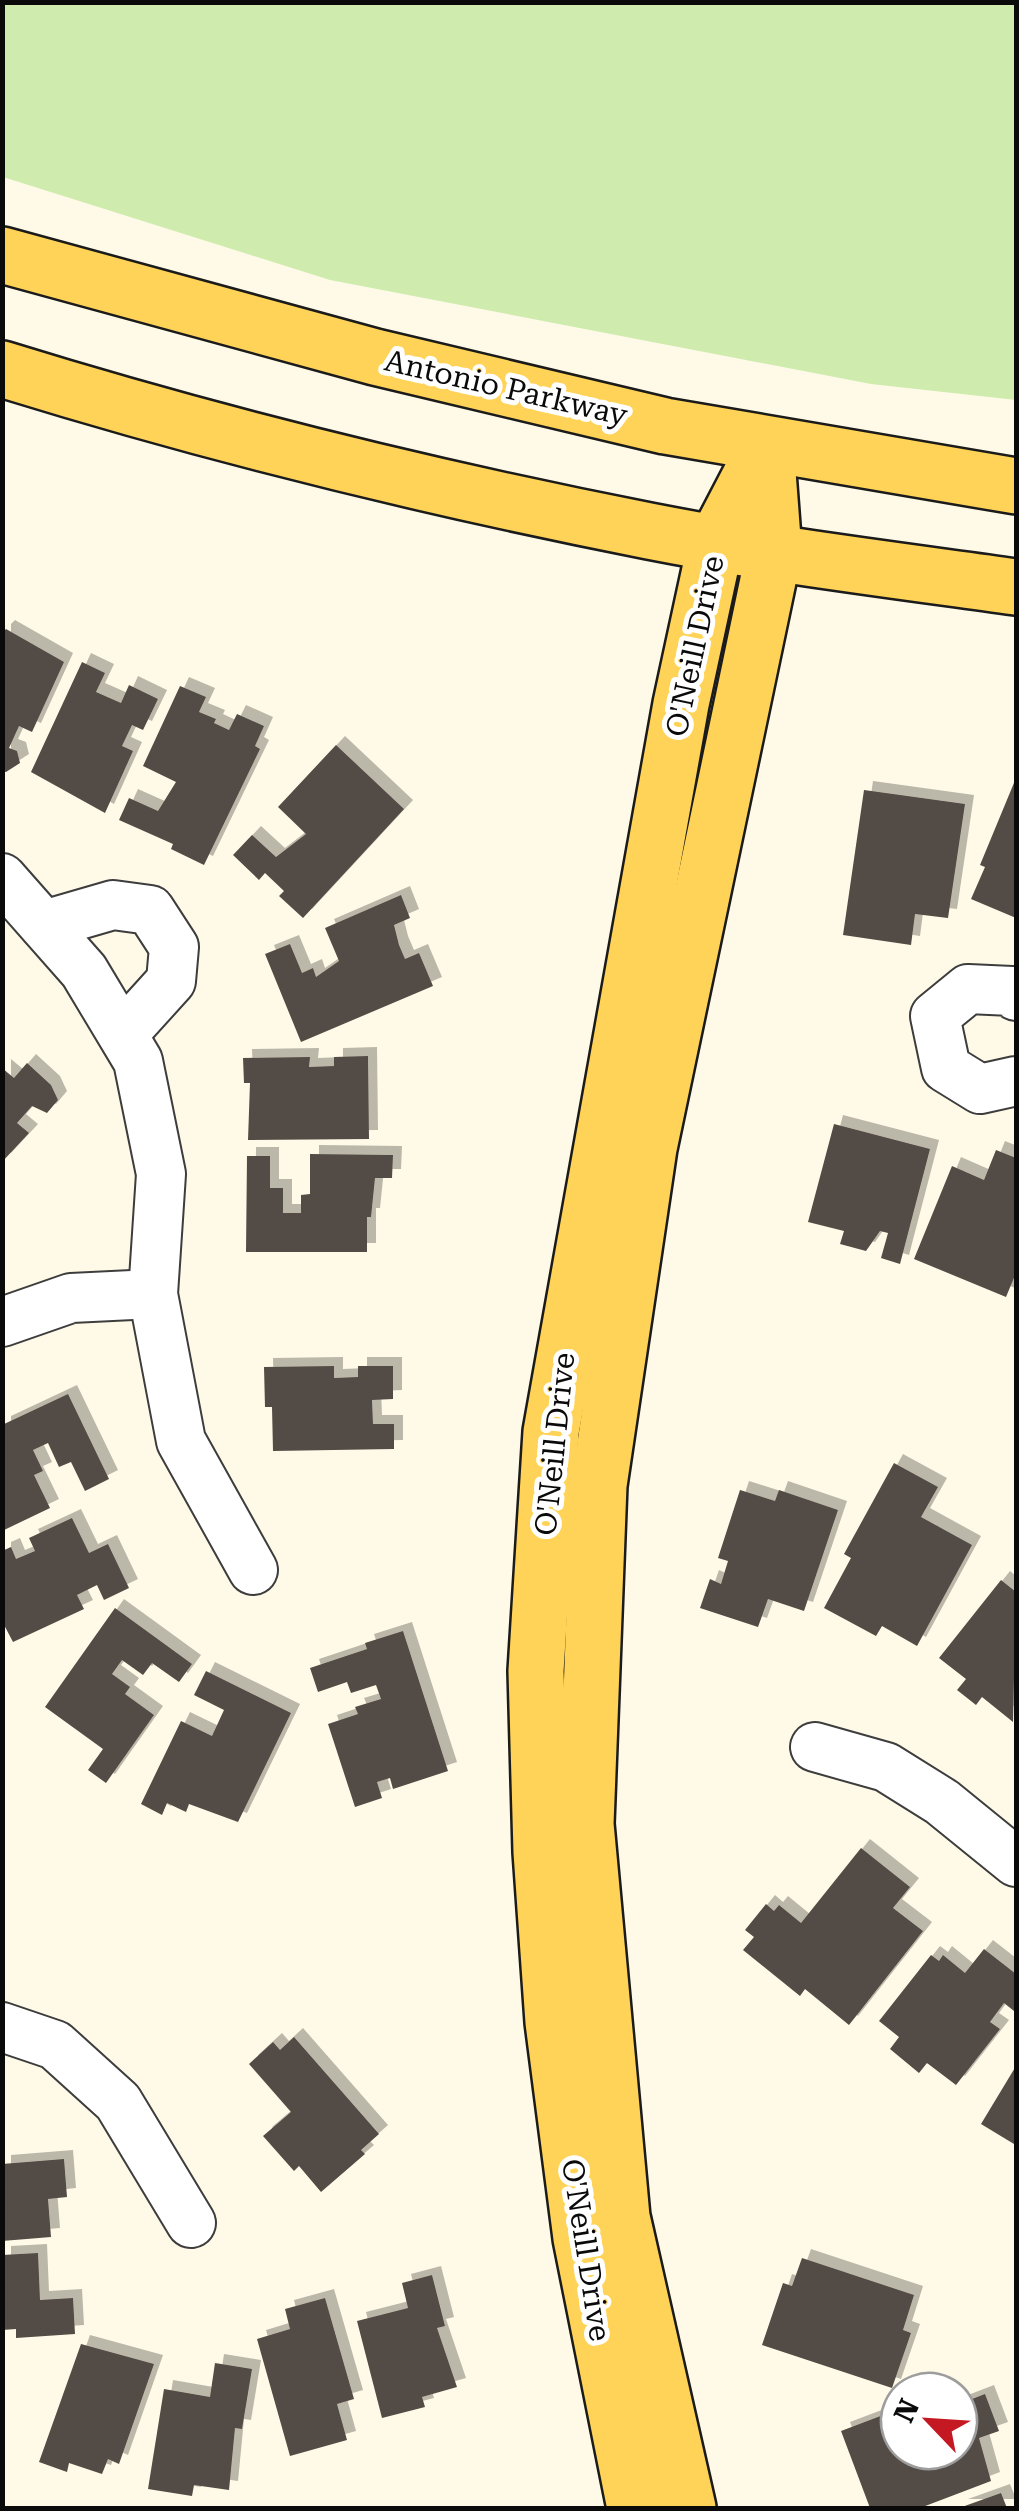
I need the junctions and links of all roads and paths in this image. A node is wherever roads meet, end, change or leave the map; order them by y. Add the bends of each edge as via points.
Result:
1 (2, 255) edge
2 (2, 369) edge
3 (766, 446) junction
4 (1016, 486) edge
5 (716, 542) junction
6 (774, 552) junction
7 (1016, 587) edge
8 (2, 878) edge
9 (44, 925) junction
10 (1016, 996) edge
11 (122, 1034) junction
12 (1016, 1081) edge
13 (153, 1294) junction
14 (2, 1322) edge
15 (253, 1570) dead end
16 (815, 1747) dead end
17 (1016, 1862) edge
18 (2, 2026) edge
19 (191, 2223) dead end
20 (635, 2508) edge
21 (688, 2508) edge

1 - 3 main road, Antonio Parkway via 376,357
2 - 5 main road via 355,467
3 - 4 main road, Antonio Parkway
3 - 5 main road, O'Neill Drive
3 - 6 main road, O'Neill Drive
5 - 6 main road
5 - 20 main road, O'Neill Drive via 551,1432 536,1672 556,2042 580,2238
6 - 7 main road
6 - 21 main road, O'Neill Drive via 649,1148 599,1486 586,1824 622,2217
8 - 9 street
9 - 11 street via 84,971
9 - 11 street via 113,904 150,910 174,947 170,981
10 - 12 street via 968,989 936,1016 946,1068 980,1089
11 - 13 street via 138,1061 161,1174
13 - 14 street via 70,1298
13 - 15 street via 180,1441
16 - 17 street via 886,1767
18 - 19 street via 55,2045 118,2102

